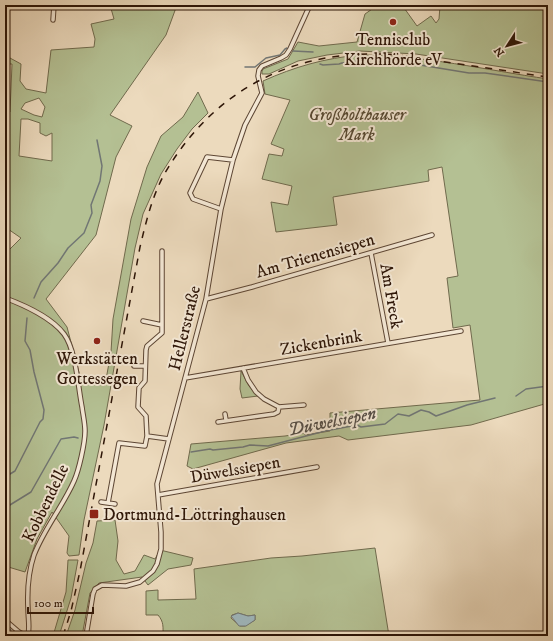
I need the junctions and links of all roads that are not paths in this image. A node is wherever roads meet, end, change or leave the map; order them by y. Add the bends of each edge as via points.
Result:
1 (54, 5) edge
2 (310, 5) edge
3 (54, 20) dead end
4 (233, 160) junction
5 (221, 209) junction
6 (432, 235) dead end
7 (162, 251) dead end
8 (372, 253) junction
9 (6, 299) edge
10 (206, 299) junction
11 (5, 304) edge
12 (143, 321) dead end
13 (162, 324) junction
14 (461, 331) dead end
15 (388, 343) junction
16 (134, 366) dead end
17 (145, 366) junction
18 (243, 368) junction
19 (185, 378) junction
20 (304, 406) dead end
21 (279, 407) junction
22 (225, 414) dead end
23 (226, 420) junction
24 (218, 422) dead end
25 (146, 436) junction
26 (169, 439) junction
27 (317, 467) dead end
28 (158, 494) junction
29 (101, 502) dead end
30 (108, 503) junction
31 (115, 504) dead end
32 (5, 620) edge
33 (27, 636) edge
34 (86, 636) edge

1 - 3 street
2 - 4 street, Hellerstraße via 286,55 262,66 259,70 262,93 245,125
4 - 5 street, Hellerstraße
4 - 5 street via 207,157 190,193 193,199
5 - 10 street, Hellerstraße
6 - 8 street, Am Trienensiepen
7 - 13 street
8 - 10 street, Am Trienensiepen
8 - 15 street, Am Freck
9 - 11 street
9 - 33 street, Kobbendelle via 34,311 64,335 71,350 85,421 84,442 75,480 34,555 28,581
10 - 19 street, Hellerstraße
12 - 13 street
13 - 17 street via 162,333 147,346
14 - 15 street, Zickenbrink
15 - 18 street, Zickenbrink
16 - 17 street
17 - 25 street via 145,381 139,388 138,407 146,416
18 - 19 street, Zickenbrink
18 - 21 street via 256,392
19 - 26 street, Hellerstraße
20 - 21 street
21 - 23 street via 278,412 274,414
22 - 23 street
23 - 24 street
25 - 26 street
25 - 30 street via 144,446 119,443
26 - 28 street, Hellerstraße via 158,478
27 - 28 street, Düwelssiepen
28 - 34 street, Hellerstraße via 161,549 155,568 138,583 98,587 93,594
29 - 30 street
30 - 31 street
32 - 33 street

